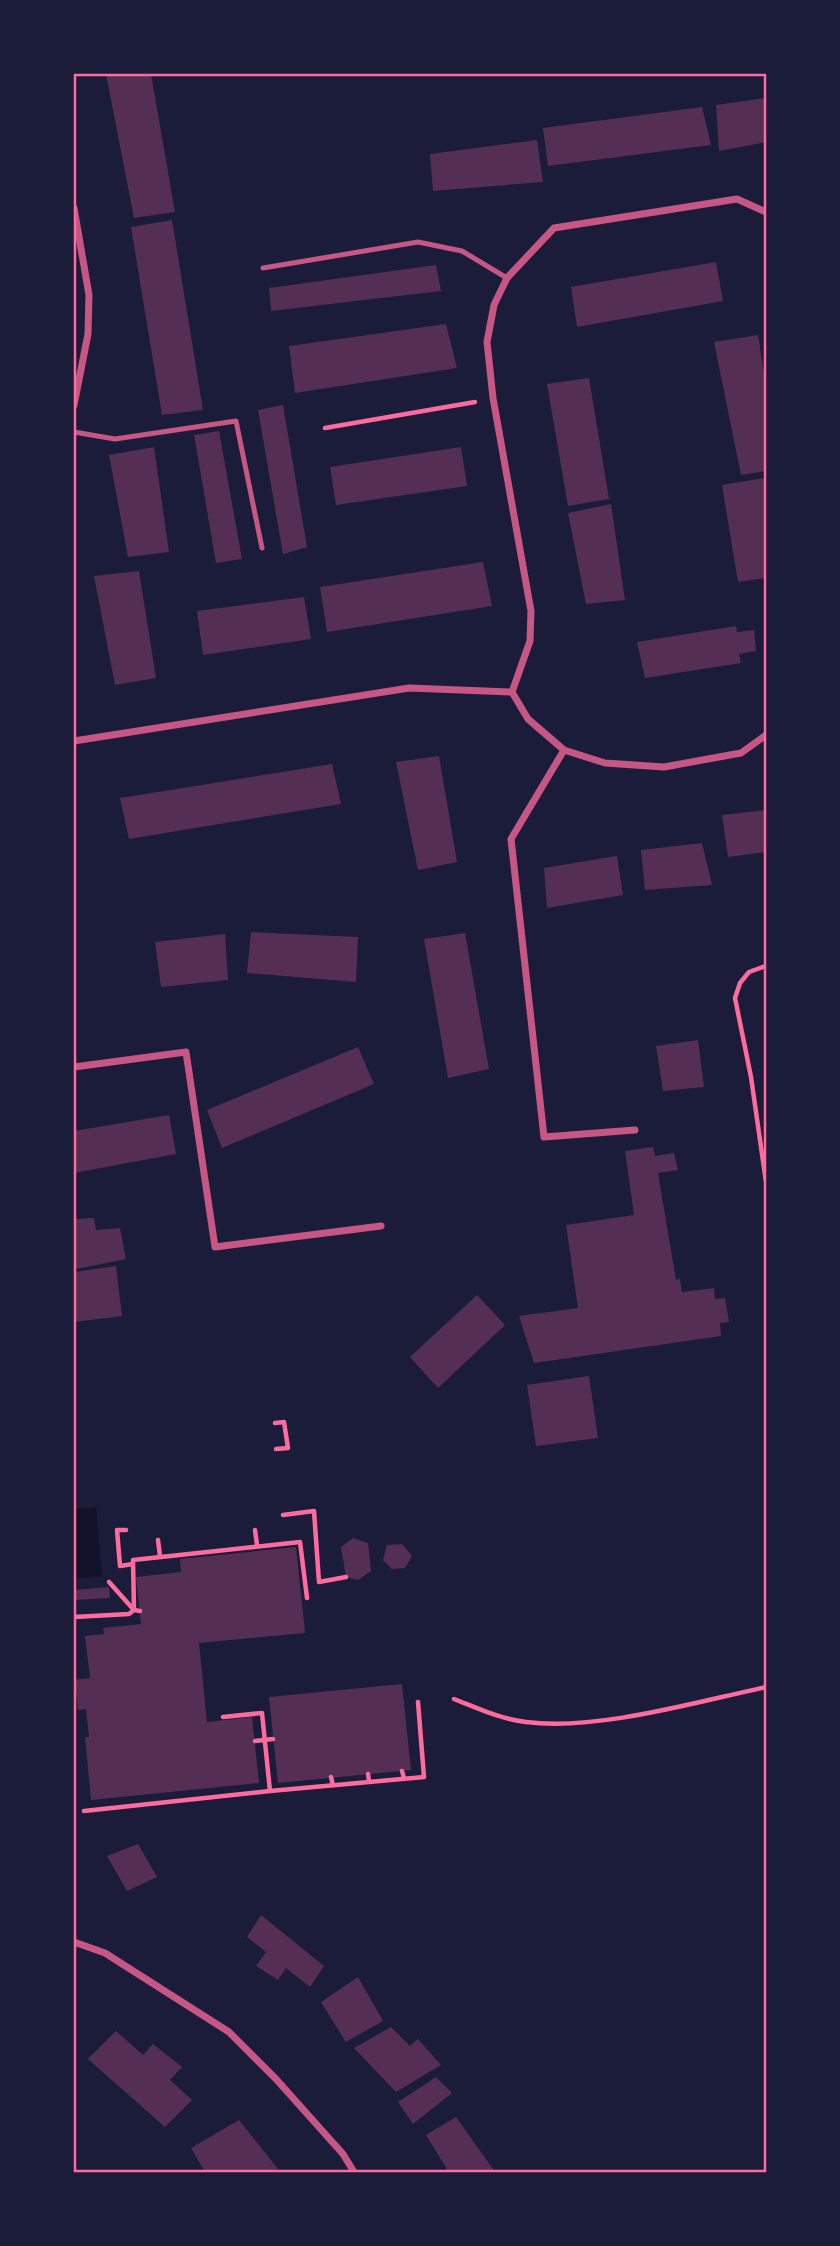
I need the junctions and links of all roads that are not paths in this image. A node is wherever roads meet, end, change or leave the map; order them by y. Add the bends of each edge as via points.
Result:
1 (74, 208) edge
2 (766, 212) edge
3 (263, 268) dead end
4 (507, 278) junction
5 (74, 405) edge
6 (74, 432) edge
7 (262, 548) dead end
8 (512, 692) junction
9 (766, 736) edge
10 (74, 741) edge
11 (564, 750) junction
12 (74, 1067) edge
13 (635, 1130) dead end
14 (382, 1226) dead end
15 (74, 1942) edge
16 (354, 2172) edge

1 - 5 street via 89,295 88,334
2 - 4 street via 737,199 554,228
3 - 4 lane via 418,242 462,251
4 - 8 street via 494,305 487,342 531,611 530,641
6 - 7 lane via 115,439 236,421
8 - 10 street via 408,688
8 - 11 street via 528,719
9 - 11 street via 741,753 664,767 605,763
11 - 13 street via 511,839 544,1138
12 - 14 street via 186,1052 215,1247
15 - 16 street via 105,1953 229,2032 343,2154

